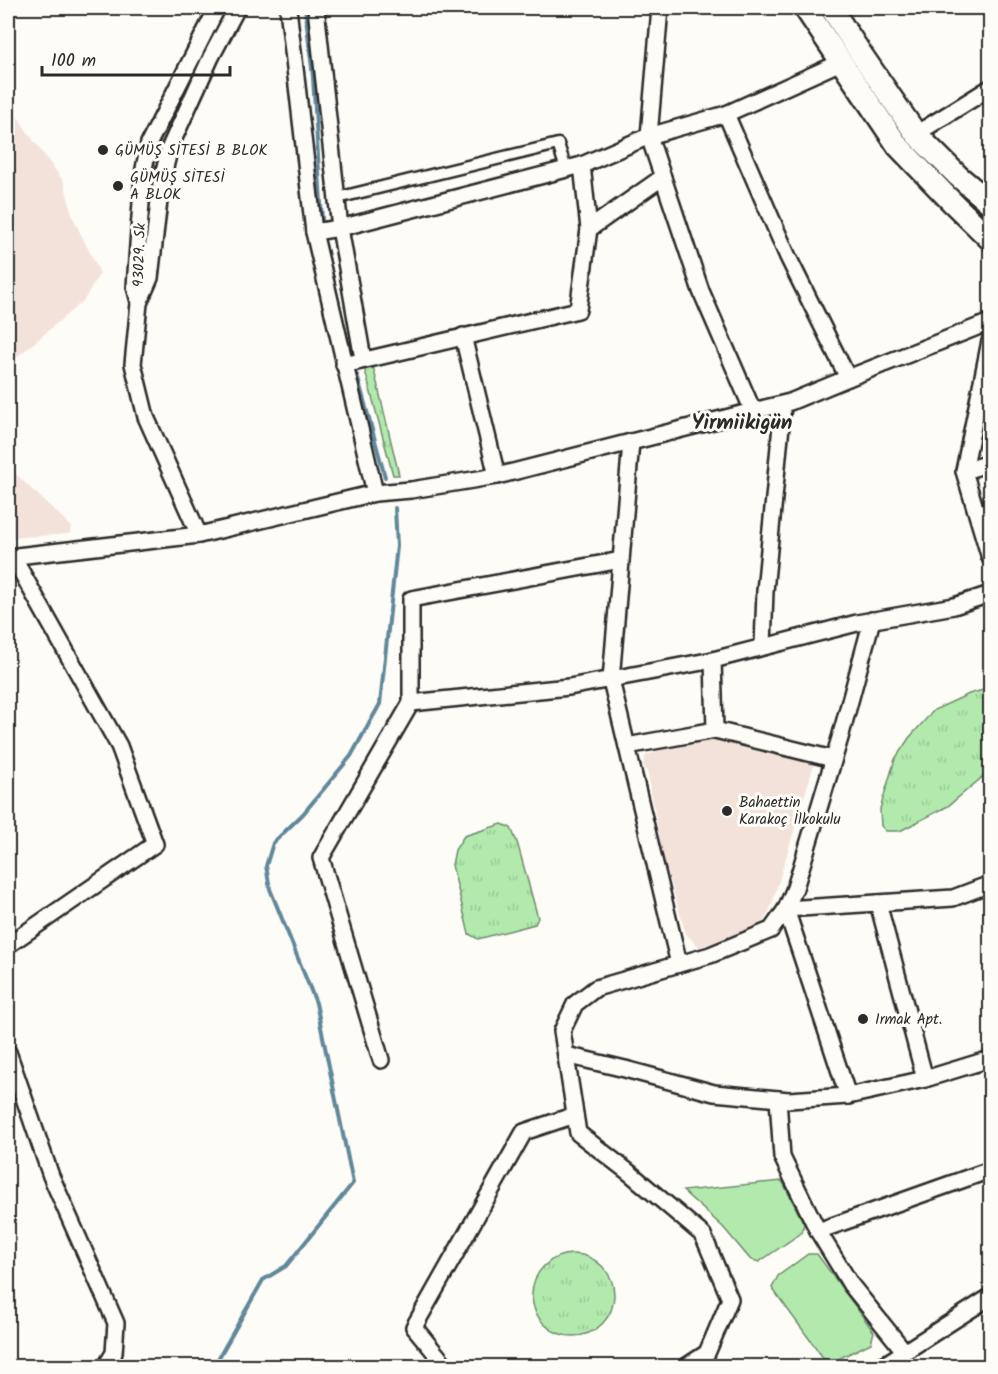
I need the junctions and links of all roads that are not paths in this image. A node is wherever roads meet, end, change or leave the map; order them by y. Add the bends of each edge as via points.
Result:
1 (217, 8) edge
2 (237, 8) edge
3 (288, 8) edge
4 (316, 8) edge
5 (660, 8) edge
6 (805, 8) edge
7 (831, 8) edge
8 (196, 50) junction
9 (211, 57) junction
10 (841, 62) junction
11 (990, 88) edge
12 (726, 114) junction
13 (916, 134) junction
14 (649, 136) junction
15 (146, 157) junction
16 (167, 161) junction
17 (582, 165) junction
18 (566, 169) junction
19 (663, 177) junction
20 (337, 198) junction
21 (990, 203) edge
22 (340, 228) junction
23 (590, 229) junction
24 (314, 232) junction
25 (990, 239) edge
26 (139, 303) junction
27 (990, 322) edge
28 (464, 336) junction
29 (990, 341) edge
30 (363, 360) junction
31 (344, 365) junction
32 (848, 378) junction
33 (783, 405) junction
34 (753, 411) junction
35 (631, 442) junction
36 (990, 463) edge
37 (964, 471) junction
38 (497, 476) junction
39 (375, 493) junction
40 (199, 535) junction
41 (10, 557) edge
42 (990, 558) edge
43 (621, 560) junction
44 (990, 594) edge
45 (872, 620) junction
46 (764, 646) junction
47 (713, 660) junction
48 (611, 680) junction
49 (411, 704) junction
50 (716, 730) junction
51 (627, 746) junction
52 (833, 759) junction
53 (990, 884) edge
54 (878, 903) junction
55 (786, 909) junction
56 (8, 945) edge
57 (679, 964) junction
58 (8, 1052) edge
59 (566, 1055) junction
60 (990, 1059) edge
61 (381, 1060) dead end
62 (925, 1079) junction
63 (848, 1096) junction
64 (778, 1099) junction
65 (575, 1115) junction
66 (990, 1170) edge
67 (818, 1231) junction
68 (990, 1297) edge
69 (905, 1352) junction
70 (885, 1365) edge
71 (106, 1366) edge
72 (446, 1366) edge
73 (687, 1366) edge

1 - 8 street, 93029. Sk
2 - 9 street, 93029. Sk
3 - 24 street
4 - 20 street
5 - 14 street
6 - 10 main road
7 - 13 main road
8 - 9 street
8 - 15 street, 93029. Sk via 149,143
9 - 16 street, 93029. Sk
10 - 12 street
10 - 25 main road via 898,146
11 - 13 street
12 - 14 street
12 - 32 street via 788,256
13 - 21 main road
14 - 17 street
14 - 19 street
15 - 16 street
15 - 26 street, 93029. Sk via 135,287
16 - 26 street, 93029. Sk via 150,278
17 - 18 street
17 - 23 street
18 - 20 street via 558,144
18 - 22 street
19 - 23 street
19 - 34 street via 701,291
20 - 22 street
22 - 24 street
22 - 30 street
23 - 28 street via 578,310
24 - 31 street
26 - 40 street, 93029. Sk via 133,363 146,417
27 - 32 street
28 - 30 street
28 - 38 street
29 - 37 street
30 - 31 street
31 - 39 street
32 - 33 street
33 - 34 street
33 - 46 street via 765,591
34 - 35 street
35 - 38 street
35 - 43 street
36 - 37 street
37 - 42 street
38 - 39 street
39 - 40 street
40 - 41 street
41 - 56 street via 119,746 155,844
43 - 48 street
43 - 49 street via 411,598
44 - 45 street via 954,606
45 - 46 street
45 - 52 street
46 - 47 street
47 - 48 street
47 - 50 street
48 - 49 street
48 - 51 street
49 - 61 street via 321,858
50 - 51 street
50 - 52 street
51 - 57 street
52 - 55 street
53 - 54 street via 952,898
54 - 55 street
54 - 62 street
55 - 57 street via 771,930
55 - 63 street
57 - 59 street via 596,988 574,1004 562,1031
58 - 71 street via 51,1176 116,1323 114,1353
59 - 64 street via 714,1093
59 - 65 street
60 - 62 street
62 - 63 street
63 - 64 street
64 - 67 street via 782,1157
65 - 72 street via 524,1132 414,1327
65 - 73 street via 578,1133 703,1235 730,1299 707,1353
66 - 67 street
67 - 69 street via 851,1285
68 - 69 street
69 - 70 street

